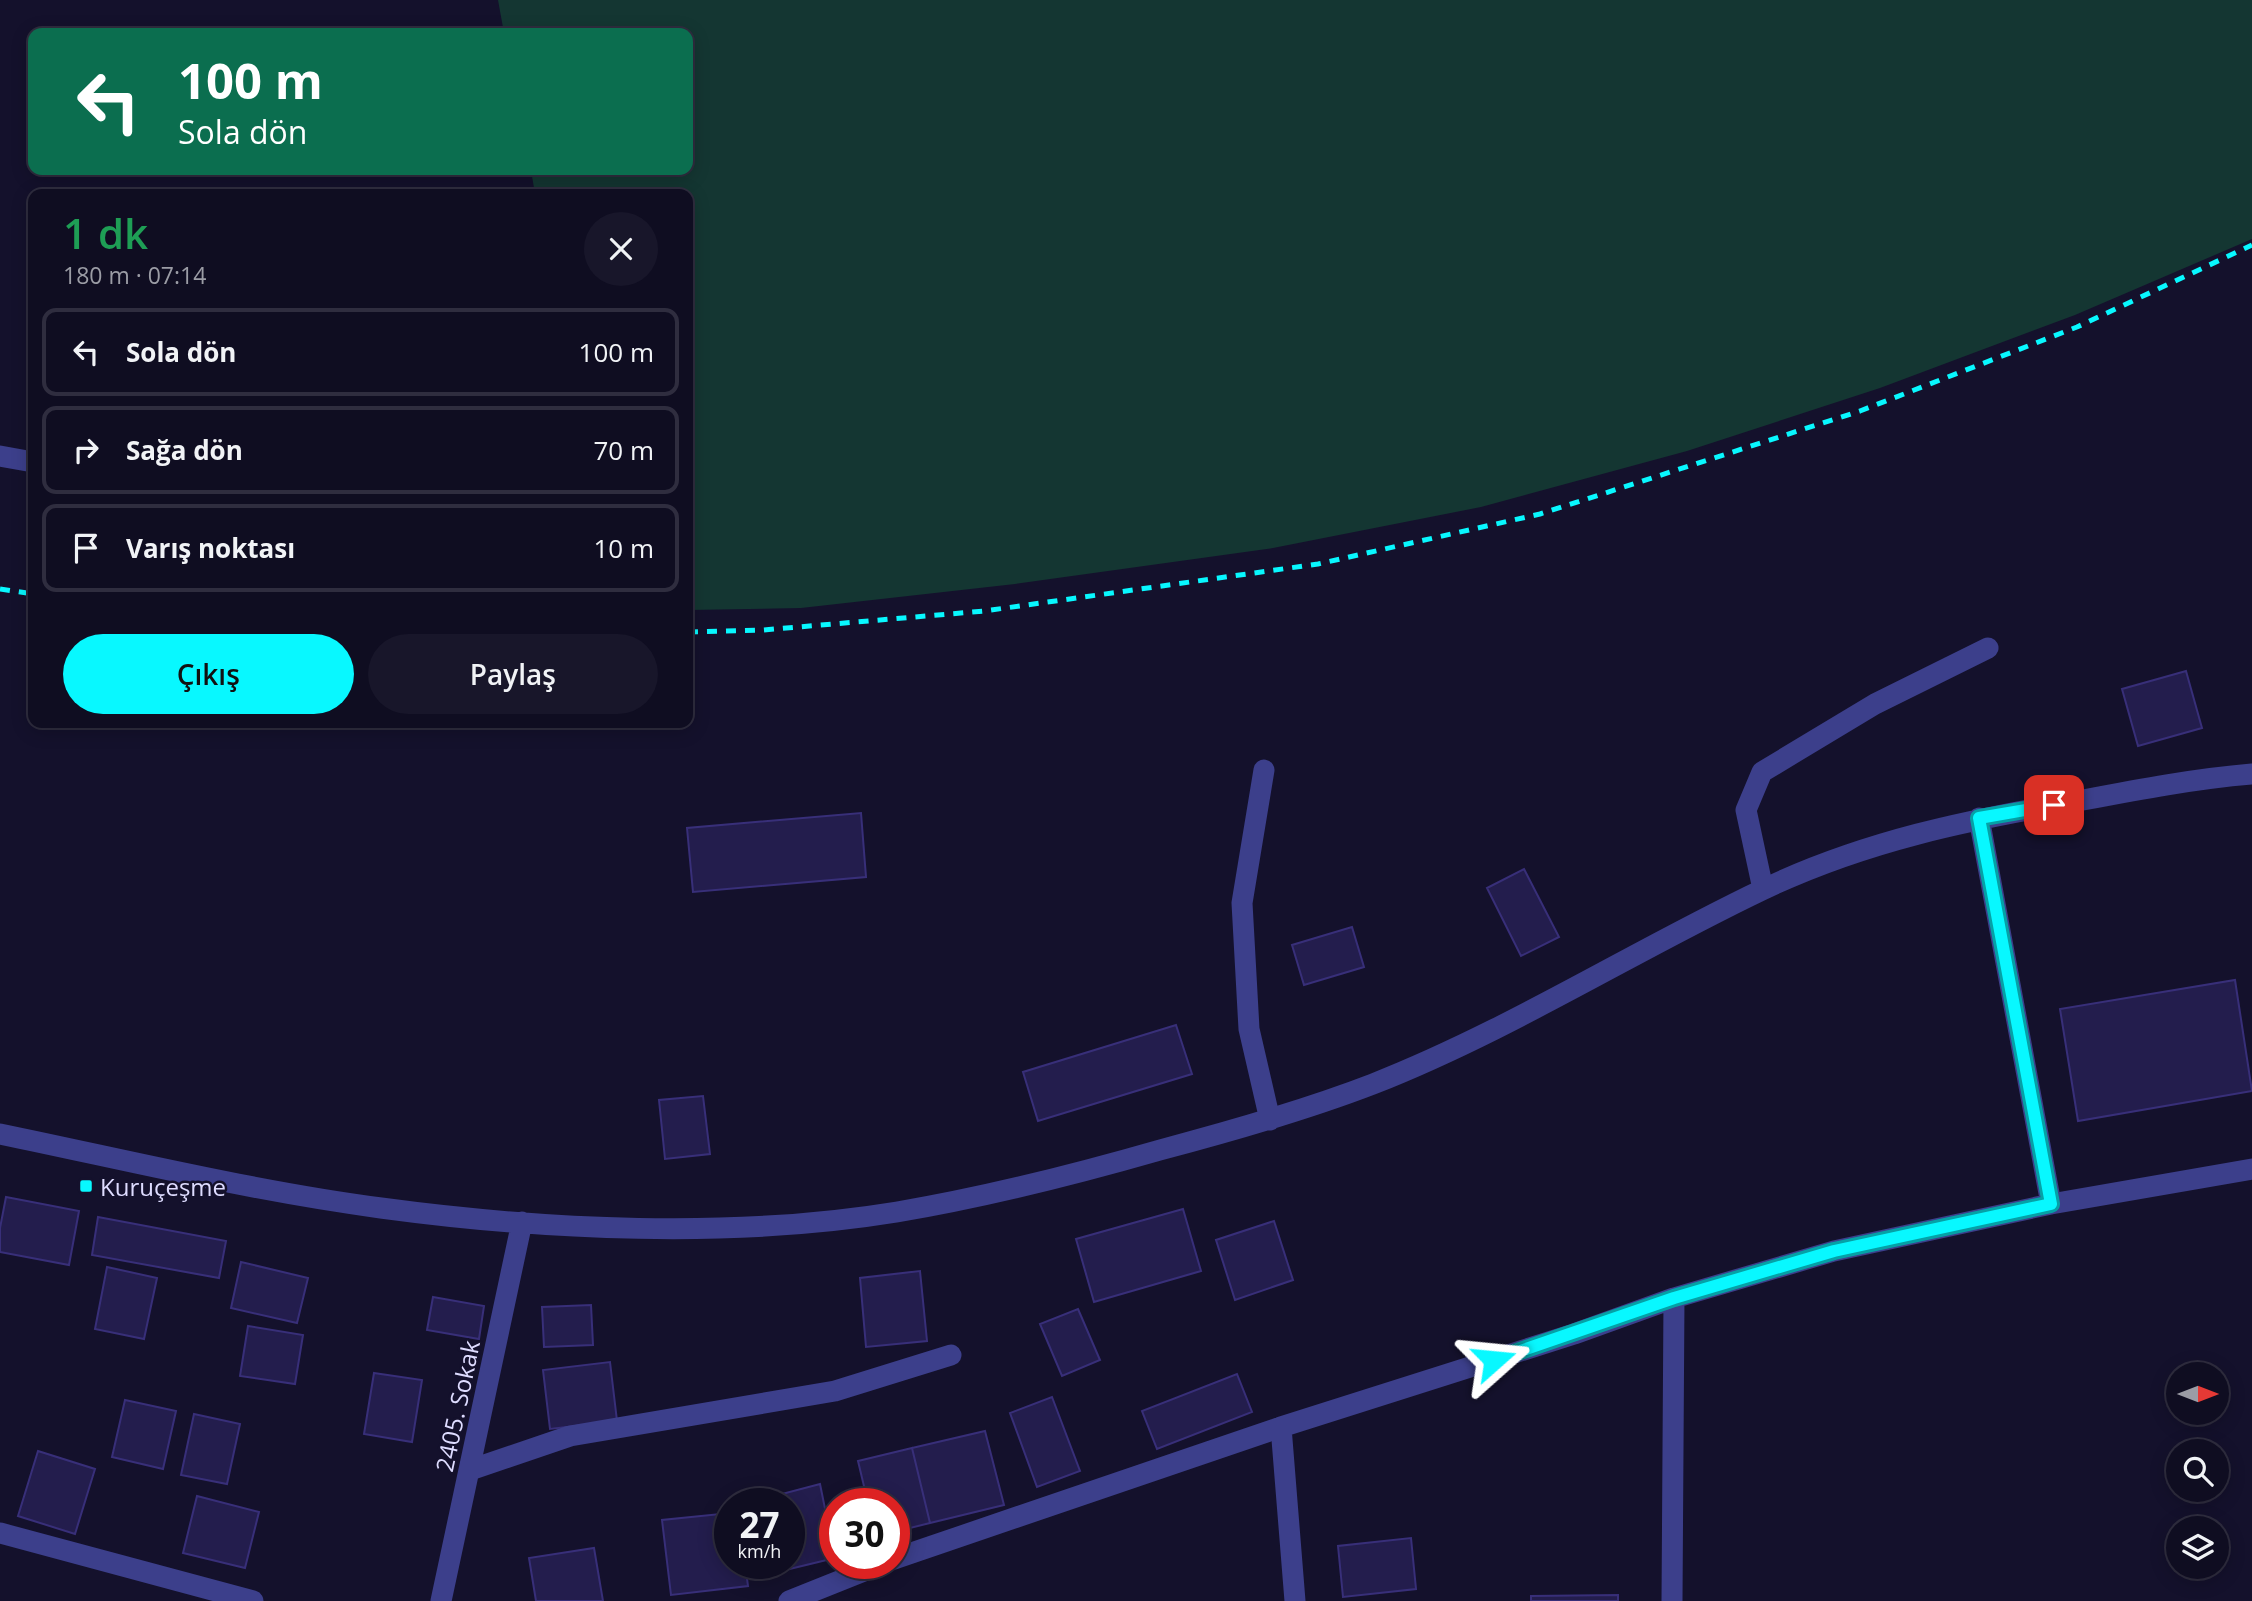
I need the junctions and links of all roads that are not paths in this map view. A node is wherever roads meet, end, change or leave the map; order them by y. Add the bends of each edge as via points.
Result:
1 (0, 457) edge
2 (28, 461) edge
3 (1988, 648) dead end
4 (1264, 770) dead end
5 (2252, 774) edge
6 (1979, 818) junction
7 (1763, 889) junction
8 (1270, 1120) junction
9 (0, 1134) edge
10 (2252, 1168) edge
11 (2051, 1204) junction
12 (522, 1222) junction
13 (1674, 1298) junction
14 (951, 1355) dead end
15 (1281, 1427) junction
16 (470, 1471) junction
17 (0, 1533) edge
18 (910, 1554) edge
19 (844, 1579) edge
20 (253, 1601) edge
21 (441, 1601) edge
22 (789, 1601) edge
23 (1295, 1601) edge
24 (1672, 1601) edge

1 - 2 street
3 - 7 street via 1875,704 1762,772 1746,810
4 - 8 street via 1242,903 1249,1030
5 - 6 street
6 - 7 street via 1875,843
6 - 11 street
7 - 8 street via 1482,1033 1377,1082
8 - 12 street via 1047,1182 892,1212 754,1226
9 - 12 street via 265,1189 383,1208
10 - 11 street
11 - 13 street via 1834,1251
12 - 16 street, 2405. Sokak
13 - 15 street via 1574,1335
13 - 24 street
14 - 16 street via 835,1391 570,1437
15 - 18 street
15 - 23 street
16 - 21 street, 2405. Sokak
17 - 20 street
19 - 22 street

